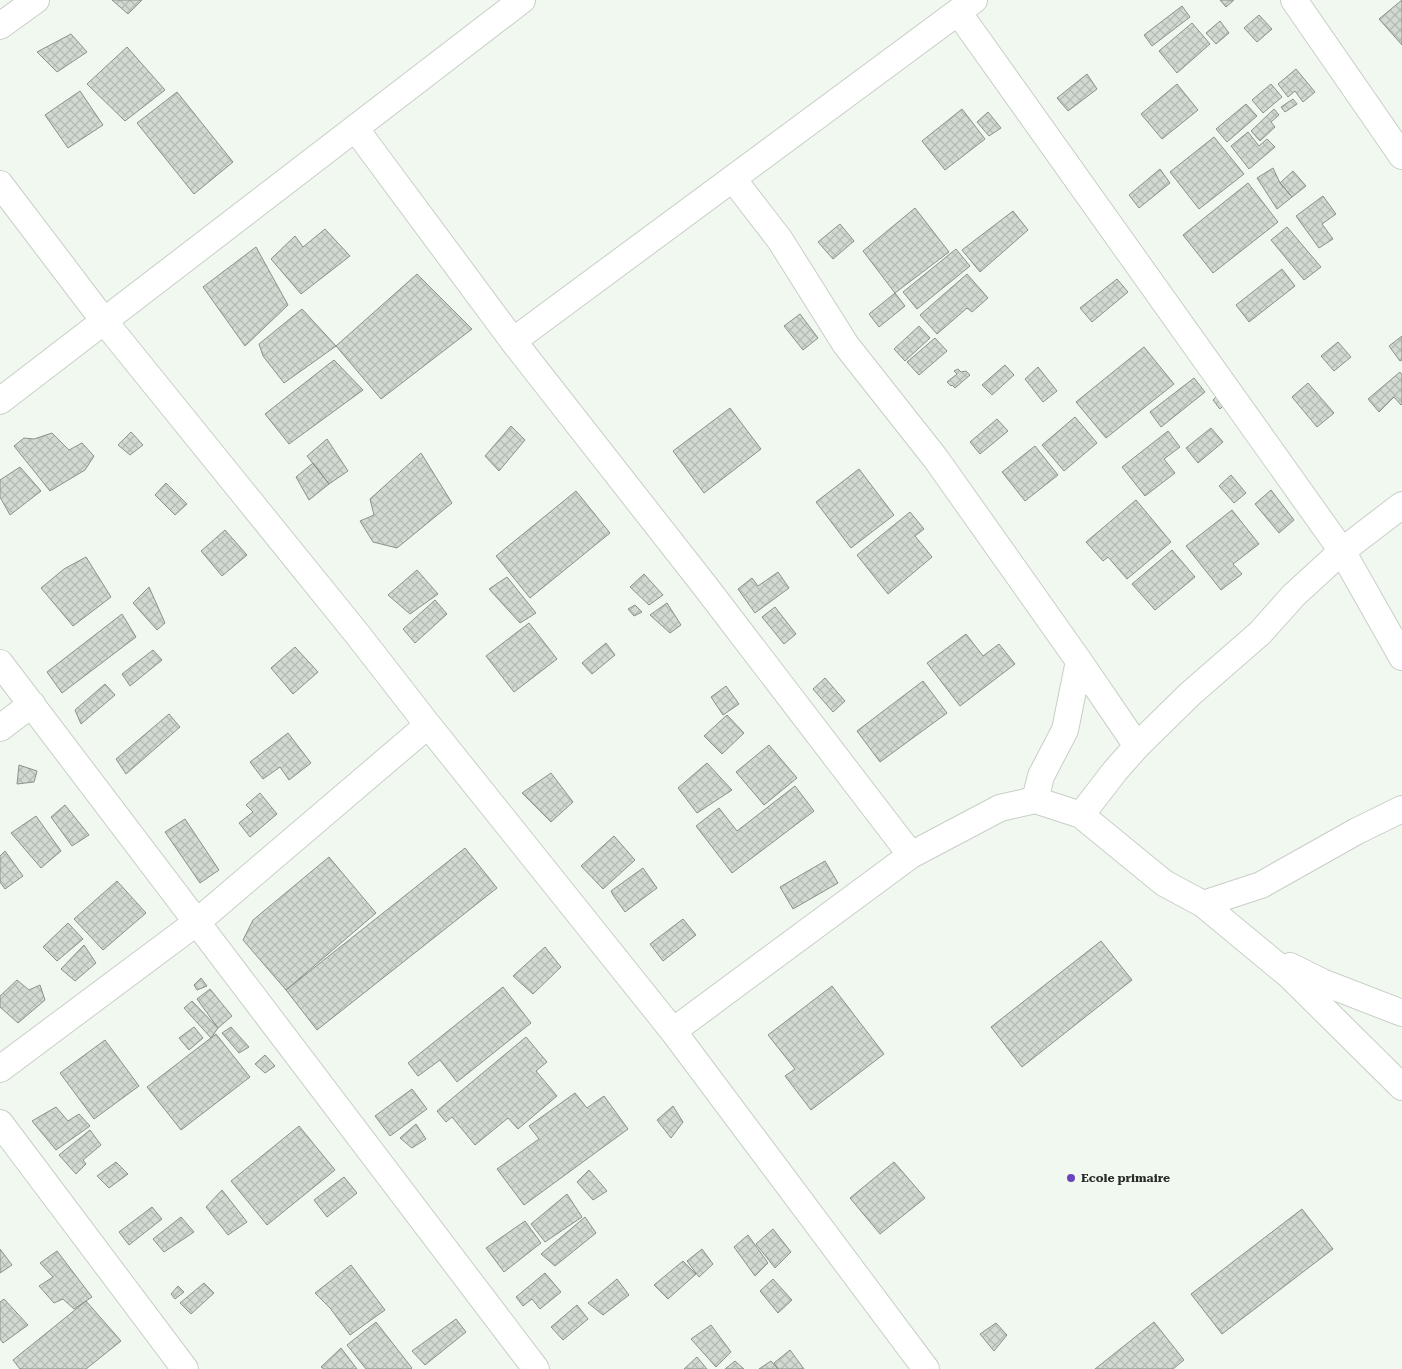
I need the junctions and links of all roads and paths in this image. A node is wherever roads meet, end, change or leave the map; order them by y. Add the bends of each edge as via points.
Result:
1 (36, 0) edge
2 (522, 0) edge
3 (1294, 0) edge
4 (966, 6) edge
5 (0, 26) edge
6 (355, 128) junction
7 (1402, 156) edge
8 (733, 179) junction
9 (0, 184) edge
10 (104, 321) junction
11 (513, 341) junction
12 (0, 401) edge
13 (1402, 504) edge
14 (1342, 551) junction
15 (1402, 657) edge
16 (1079, 661) junction
17 (0, 663) edge
18 (32, 704) junction
19 (428, 725) junction
20 (0, 728) edge
21 (1137, 746) junction
22 (1034, 800) junction
23 (1402, 809) edge
24 (1081, 815) junction
25 (911, 855) junction
26 (1204, 904) junction
27 (197, 922) junction
28 (1261, 953) junction
29 (1402, 1013) edge
30 (673, 1031) junction
31 (0, 1069) edge
32 (1402, 1087) edge
33 (0, 1124) edge
34 (185, 1369) edge
35 (536, 1369) edge
36 (926, 1369) edge

1 - 5 street
2 - 6 street
3 - 7 street
4 - 8 street
4 - 14 street
6 - 10 street
6 - 11 street
8 - 11 street
8 - 16 street via 780,240 846,345 936,459
9 - 10 street
10 - 12 street
10 - 19 street
11 - 25 street
13 - 14 street
14 - 15 street
14 - 21 street via 1294,595 1260,633
16 - 21 street
16 - 22 street via 1065,730 1041,776
17 - 18 street
18 - 20 street
18 - 27 street
19 - 27 street
19 - 30 street
21 - 24 street
22 - 24 street
22 - 25 street via 1000,808
23 - 26 street via 1261,886
24 - 26 street via 1164,883
25 - 30 street
26 - 28 street
27 - 31 street
27 - 35 street
28 - 29 street via 1322,982
28 - 32 street via 1290,976
30 - 36 street
33 - 34 street

